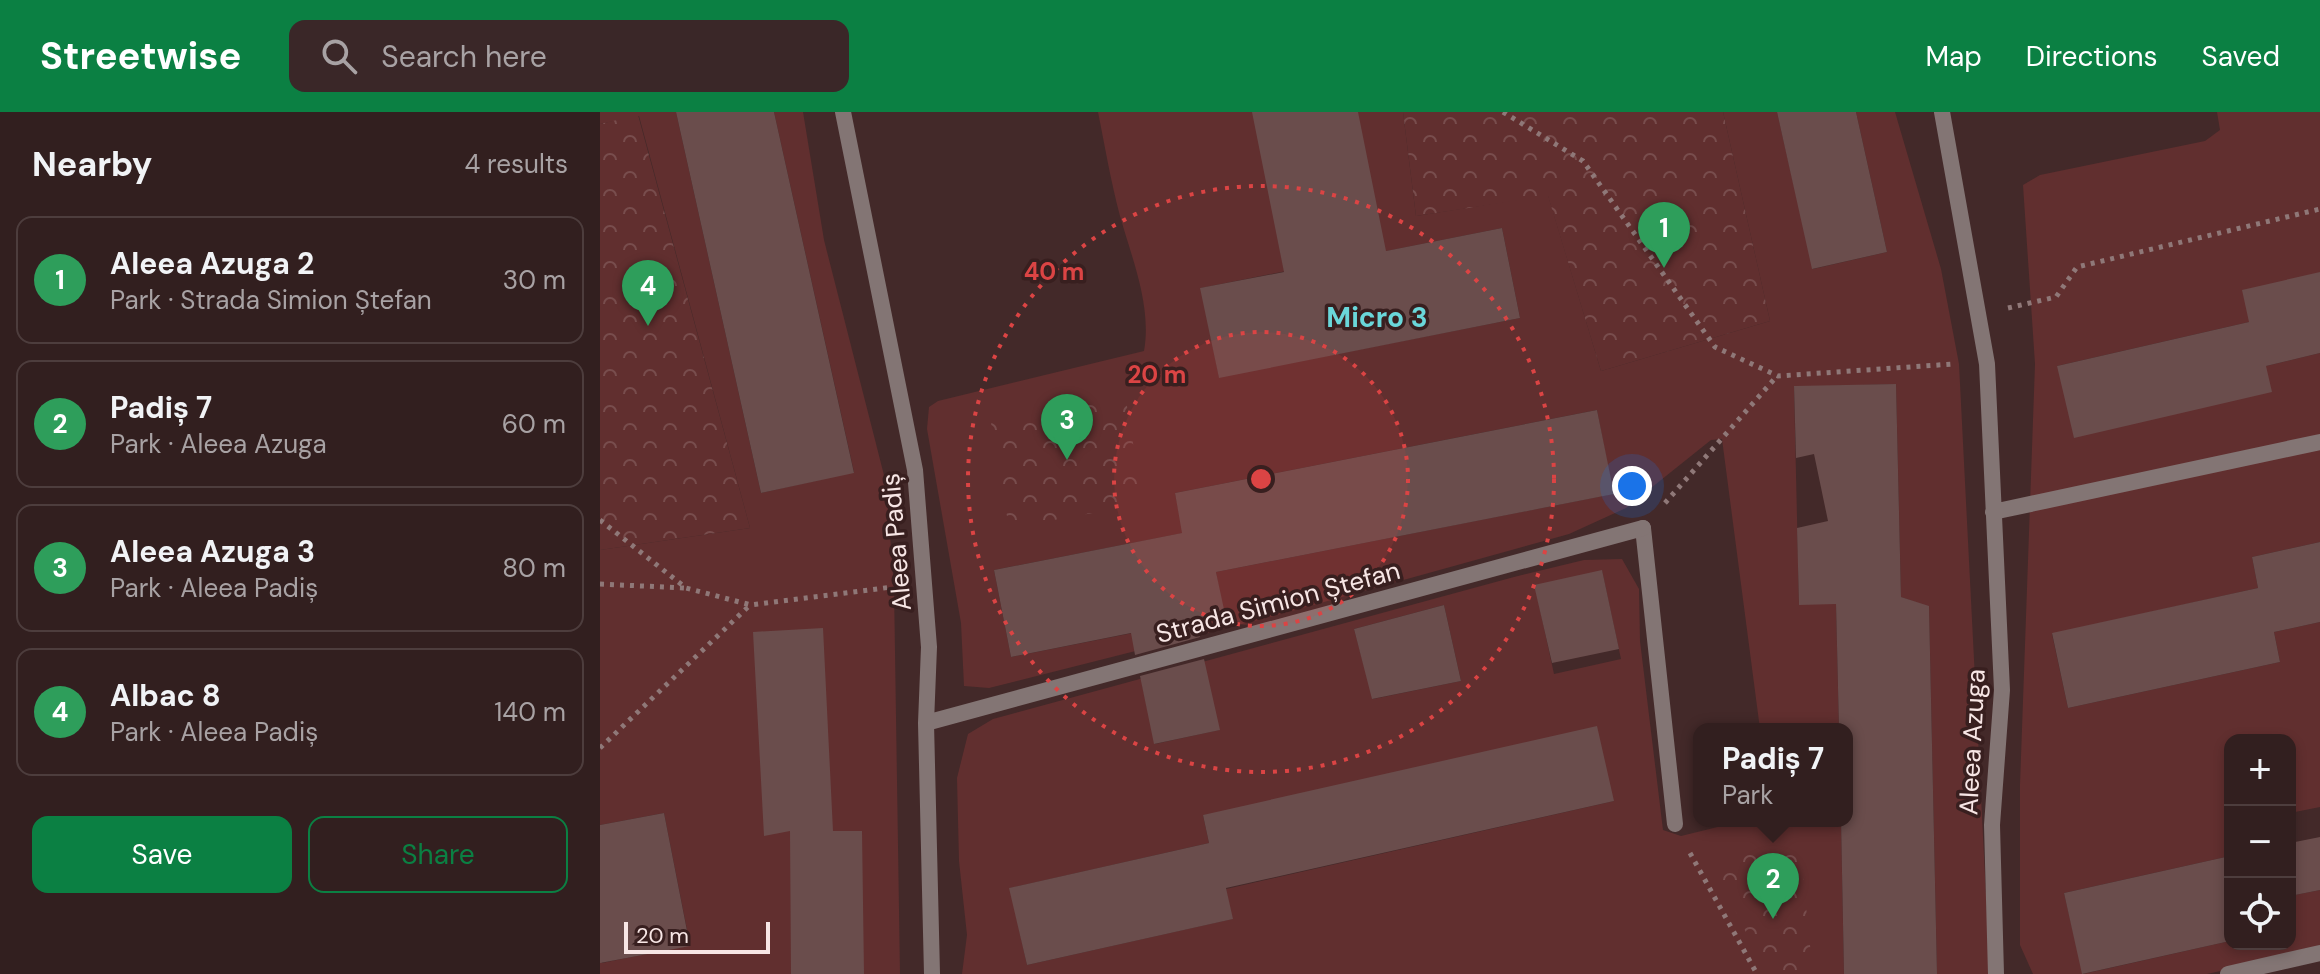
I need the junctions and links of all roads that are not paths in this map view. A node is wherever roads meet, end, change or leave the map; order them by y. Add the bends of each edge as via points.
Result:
1 (843, 112) edge
2 (1942, 112) edge
3 (2320, 442) edge
4 (1993, 512) junction
5 (926, 723) junction
6 (1675, 824) road end
7 (2320, 953) edge
8 (932, 974) edge
9 (1996, 974) edge
10 (2228, 974) edge

1 - 5 street, Aleea Padiș via 915,470 929,647
2 - 4 street, Aleea Azuga via 1987,364
3 - 4 street
4 - 9 street, Aleea Azuga via 2002,690 1992,825
5 - 6 street, Strada Simion Ștefan via 1643,528
5 - 8 street, Aleea Padiș
7 - 10 street

